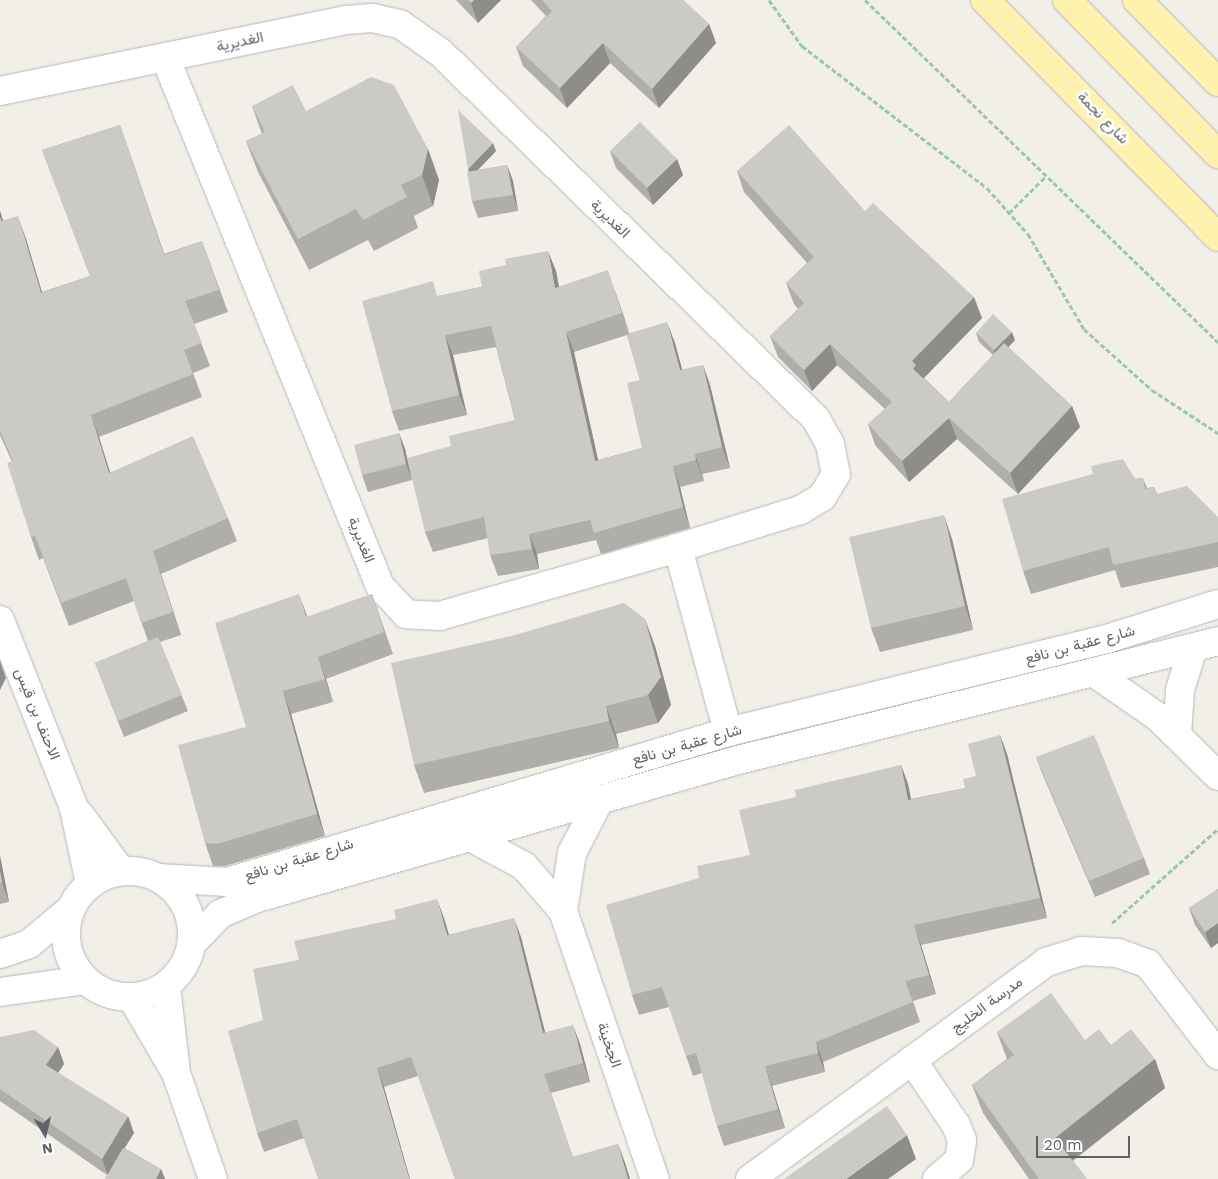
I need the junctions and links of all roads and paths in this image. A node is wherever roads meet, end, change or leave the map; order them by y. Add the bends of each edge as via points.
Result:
1 (770, 0) edge
2 (866, 0) edge
3 (985, 0) edge
4 (1067, 0) edge
5 (1137, 0) edge
6 (165, 57) junction
7 (1218, 82) edge
8 (0, 91) edge
9 (1218, 154) edge
10 (1046, 176) junction
11 (1009, 213) junction
12 (1217, 237) edge
13 (1218, 342) edge
14 (1218, 433) edge
15 (678, 548) junction
16 (1218, 604) edge
17 (1, 626) edge
18 (1206, 645) edge
19 (1093, 672) junction
20 (728, 732) junction
21 (1177, 734) junction
22 (1218, 776) edge
23 (599, 801) junction
24 (74, 808) junction
25 (1218, 829) edge
26 (472, 838) junction
27 (121, 871) junction
28 (158, 878) junction
29 (90, 884) junction
30 (70, 910) junction
31 (563, 911) junction
32 (193, 942) junction
33 (1081, 951) junction
34 (0, 954) edge
35 (84, 980) junction
36 (166, 987) junction
37 (0, 992) edge
38 (132, 998) junction
39 (1218, 1055) edge
40 (912, 1060) junction
41 (176, 1073) junction
42 (213, 1179) edge
43 (654, 1179) edge
44 (750, 1179) edge
45 (937, 1179) edge

1 - 11 path via 802,46 987,188
2 - 10 path
3 - 12 main road, شارع نجمة
4 - 9 main road
5 - 7 main road
6 - 8 street, الغديرية
6 - 15 street, الغديرية via 380,586 406,614 440,616
6 - 15 street, الغديرية via 373,18 420,35 441,53 816,419 830,444 836,474 822,497 800,510
10 - 11 path
10 - 13 path
11 - 14 path via 1028,234 1084,329 1152,390
15 - 20 street
16 - 20 street, شارع عقبة بن نافع via 1107,639
17 - 24 street, الاحنف بن قيس
18 - 19 street, شارع عقبة بن نافع
18 - 21 street via 1180,690
19 - 21 street via 1138,700
19 - 23 street, شارع عقبة بن نافع via 738,760
20 - 28 street, شارع عقبة بن نافع via 227,882
21 - 22 street
23 - 26 street, شارع عقبة بن نافع
23 - 31 street, الجخينة via 572,853
24 - 27 street, الاحنف بن قيس
24 - 29 street, الاحنف بن قيس
25 - 33 path
26 - 31 street, الجخينة via 524,866
26 - 32 street, شارع عقبة بن نافع via 257,898 220,914
27 - 28 street
27 - 29 street
28 - 32 street via 179,894 187,909
29 - 30 street
30 - 34 street via 29,944
30 - 35 street via 65,935 70,960
31 - 43 street, الجخينة
32 - 36 street via 184,967
33 - 39 street, مدرسة الخليج via 1118,953 1148,964
33 - 40 street, مدرسة الخليج via 1046,962
35 - 37 street
35 - 38 street via 106,994
36 - 38 street
36 - 41 street
38 - 41 street
40 - 44 street, مدرسة الخليج
40 - 45 street via 956,1125 962,1140 959,1160
41 - 42 street

